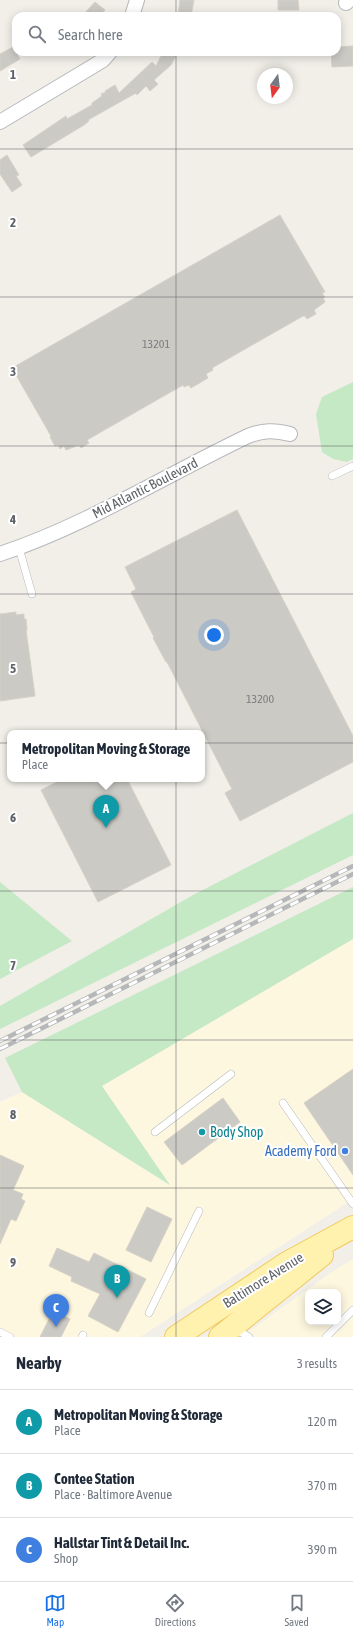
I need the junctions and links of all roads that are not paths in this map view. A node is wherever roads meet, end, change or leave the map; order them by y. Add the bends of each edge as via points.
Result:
1 (138, 0) edge
2 (134, 12) edge
3 (106, 56) edge
4 (0, 122) edge
5 (290, 434) dead end
6 (353, 466) edge
7 (332, 476) dead end
8 (19, 548) junction
9 (0, 554) edge
10 (32, 594) dead end
11 (231, 1074) dead end
12 (283, 1103) dead end
13 (155, 1132) dead end
14 (353, 1204) edge
15 (199, 1211) dead end
16 (353, 1227) edge
17 (353, 1230) edge
18 (353, 1310) edge
19 (149, 1313) dead end
20 (0, 1332) edge
21 (233, 1334) edge
22 (10, 1337) edge
23 (176, 1337) edge
24 (326, 1337) edge

1 - 2 street
3 - 4 street
5 - 8 street, Mid Atlantic Boulevard via 268,430 248,436 102,511
6 - 7 lane
8 - 9 street, Mid Atlantic Boulevard
8 - 10 lane
11 - 13 lane
12 - 14 lane
15 - 19 lane
16 - 23 main road, Baltimore Avenue via 287,1263
17 - 21 main road, Baltimore Avenue
18 - 24 lane
20 - 22 lane

